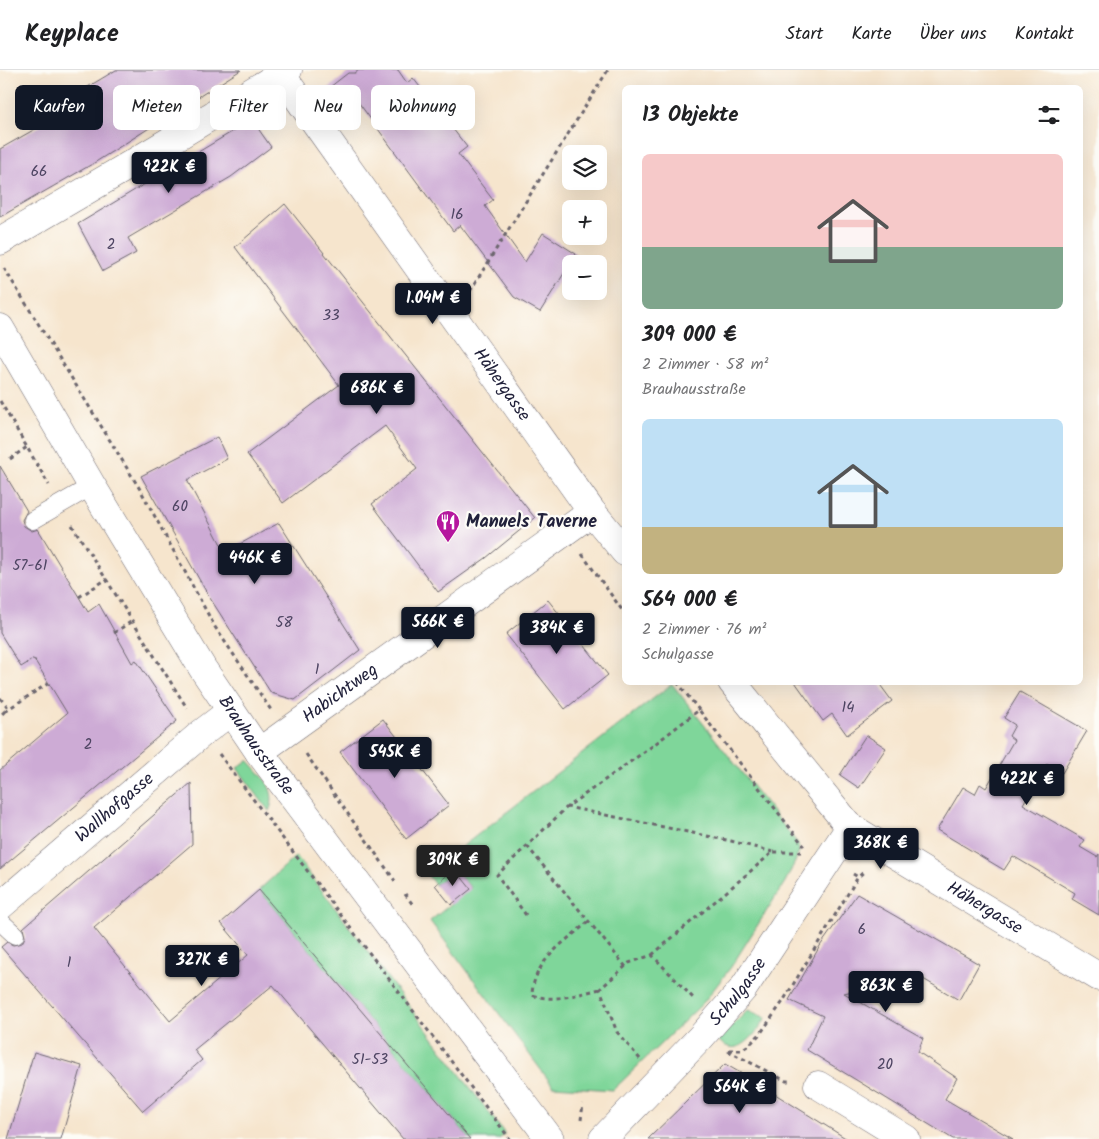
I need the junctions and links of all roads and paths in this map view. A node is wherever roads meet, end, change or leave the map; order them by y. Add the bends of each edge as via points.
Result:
1 (608, 70) edge
2 (282, 72) edge
3 (0, 240) edge
4 (0, 261) edge
5 (453, 317) junction
6 (0, 328) edge
7 (27, 446) dead end
8 (10, 458) dead end
9 (92, 486) junction
10 (592, 512) junction
11 (33, 520) dead end
12 (622, 548) edge
13 (107, 579) dead end
14 (79, 597) dead end
15 (132, 621) dead end
16 (114, 633) dead end
17 (49, 683) dead end
18 (679, 685) edge
19 (734, 685) edge
20 (0, 698) edge
21 (699, 710) junction
22 (5, 711) junction
23 (231, 711) junction
24 (0, 716) edge
25 (285, 734) junction
26 (258, 752) junction
27 (567, 807) junction
28 (850, 827) junction
29 (526, 846) junction
30 (806, 847) dead end
31 (773, 852) junction
32 (805, 852) dead end
33 (398, 885) dead end
34 (404, 892) dead end
35 (0, 906) edge
36 (414, 907) dead end
37 (526, 915) dead end
38 (0, 920) edge
39 (588, 922) junction
40 (15, 935) dead end
41 (652, 955) junction
42 (626, 967) junction
43 (1099, 977) edge
44 (600, 989) junction
45 (701, 1005) dead end
46 (727, 1050) dead end
47 (640, 1060) dead end
48 (818, 1085) joint
49 (550, 1139) edge
50 (603, 1139) edge
51 (906, 1139) edge

1 - 5 path
2 - 3 street
2 - 5 street, Hähergasse
4 - 25 path via 141,491 215,627
5 - 10 street, Hähergasse
6 - 9 street, Brauhausstraße
7 - 8 path
9 - 11 lane
9 - 23 street, Brauhausstraße
10 - 12 street, Hähergasse
10 - 25 street, Habichtweg
13 - 14 path
15 - 16 path
17 - 22 path
18 - 21 path
19 - 28 street, Hähergasse
20 - 22 path via 7,706
21 - 27 path
21 - 30 path
22 - 24 path
23 - 26 street, Brauhausstraße
23 - 35 street, Wallhofgasse via 202,732
25 - 26 street, Habichtweg
25 - 33 path via 304,751
26 - 49 street, Brauhausstraße
27 - 29 path
27 - 31 path
28 - 43 street, Hähergasse
28 - 50 street, Schulgasse via 743,989
29 - 37 path via 497,875
29 - 39 path
31 - 32 path
31 - 41 path
34 - 36 path
38 - 40 lane
39 - 42 path
39 - 44 path via 548,956 540,968 532,994 543,998
41 - 42 path
41 - 45 path
42 - 44 path
44 - 47 path via 618,1032
46 - 48 path via 786,1081
48 - 51 street

